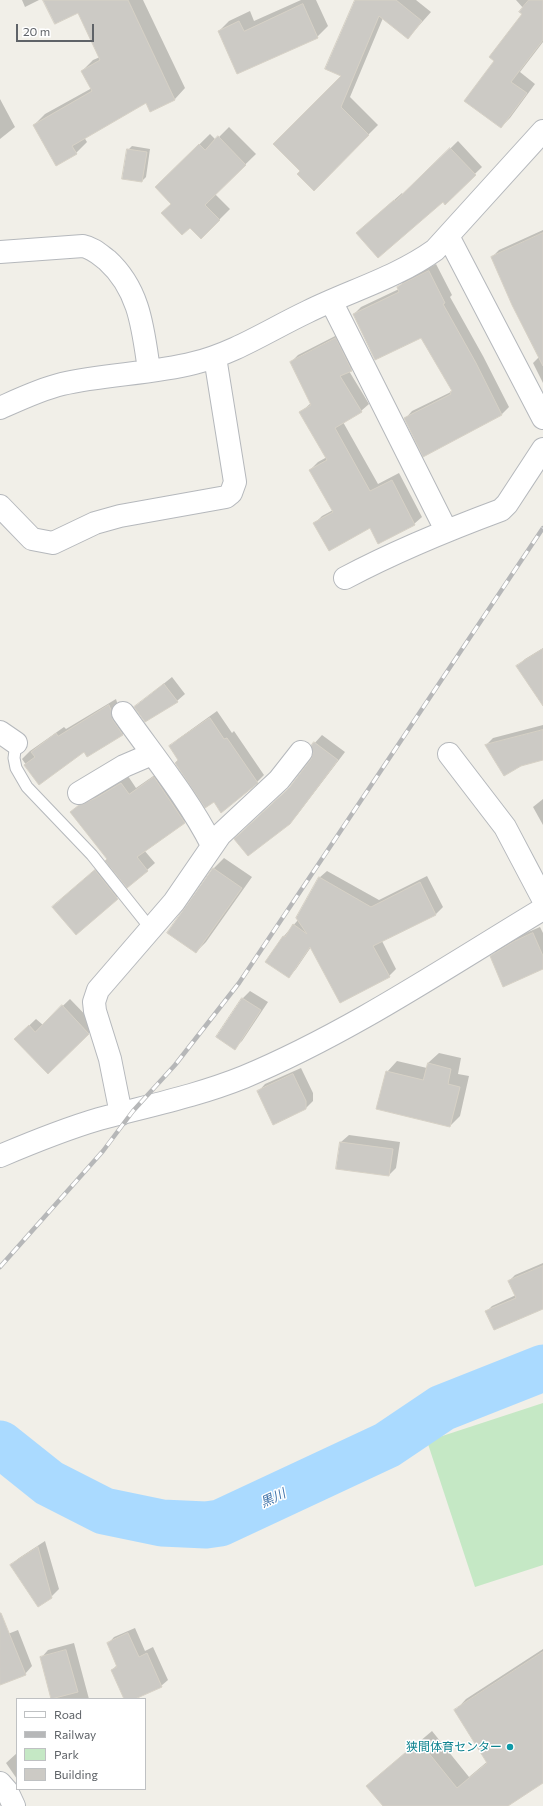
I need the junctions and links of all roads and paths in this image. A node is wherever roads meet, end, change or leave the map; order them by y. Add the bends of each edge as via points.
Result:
1 (543, 131) edge
2 (448, 236) junction
3 (0, 252) edge
4 (331, 301) junction
5 (215, 357) junction
6 (149, 370) junction
7 (0, 408) edge
8 (543, 418) edge
9 (543, 449) edge
10 (0, 506) edge
11 (446, 530) junction
12 (344, 578) dead end
13 (123, 713) dead end
14 (8, 738) edge
15 (302, 752) dead end
16 (152, 754) junction
17 (449, 754) dead end
18 (79, 792) dead end
19 (212, 846) junction
20 (543, 899) edge
21 (543, 909) edge
22 (152, 929) junction
23 (121, 1114) junction
24 (0, 1156) edge
25 (0, 1783) edge
26 (14, 1806) edge

1 - 2 street
2 - 4 street via 421,261
2 - 8 street
3 - 6 street via 90,247 112,265 135,301 141,317
4 - 5 street
4 - 11 street
5 - 6 street
5 - 10 street via 235,482 231,493 226,497 120,516 95,523 53,543 32,539
6 - 7 street via 61,384
9 - 11 street via 501,510
11 - 12 street via 390,554
13 - 16 street
14 - 22 lane via 16,768 27,787 92,855
15 - 19 street via 280,780 220,834
16 - 18 street via 124,766
16 - 19 street via 196,815
17 - 20 street via 505,827
19 - 22 street via 185,887
21 - 23 street via 359,1019 284,1059 242,1078 201,1092
22 - 23 street via 98,990 94,1002 110,1059
23 - 24 street via 65,1130
25 - 26 street

